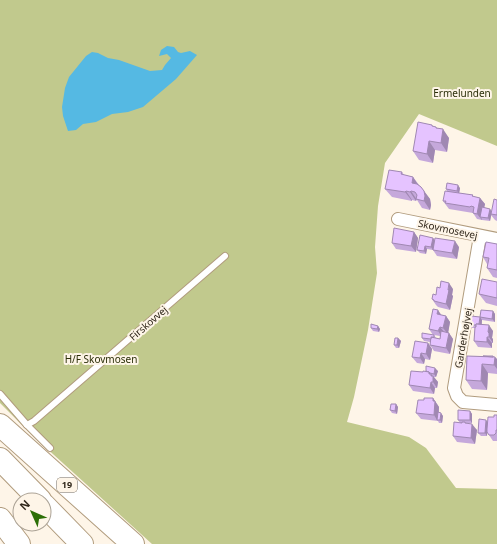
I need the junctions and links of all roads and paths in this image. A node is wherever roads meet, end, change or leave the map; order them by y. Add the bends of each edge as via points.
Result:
1 (398, 219) dead end
2 (480, 236) junction
3 (497, 240) edge
4 (225, 256) dead end
5 (0, 394) edge
6 (497, 405) edge
7 (0, 425) edge
8 (27, 425) junction
9 (50, 448) dead end
10 (0, 459) edge
11 (32, 492) edge
12 (52, 513) edge
13 (0, 518) edge
14 (19, 544) edge
15 (82, 544) edge
16 (134, 544) edge

1 - 2 street, Skovmosevej
2 - 3 street, Skovmosevej
2 - 6 street, Garderhøjvej via 454,388 463,402
4 - 8 lane, Firskovvej via 34,422
5 - 8 lane
7 - 16 highway, 19
8 - 9 lane
10 - 11 highway
12 - 15 highway
13 - 14 highway

